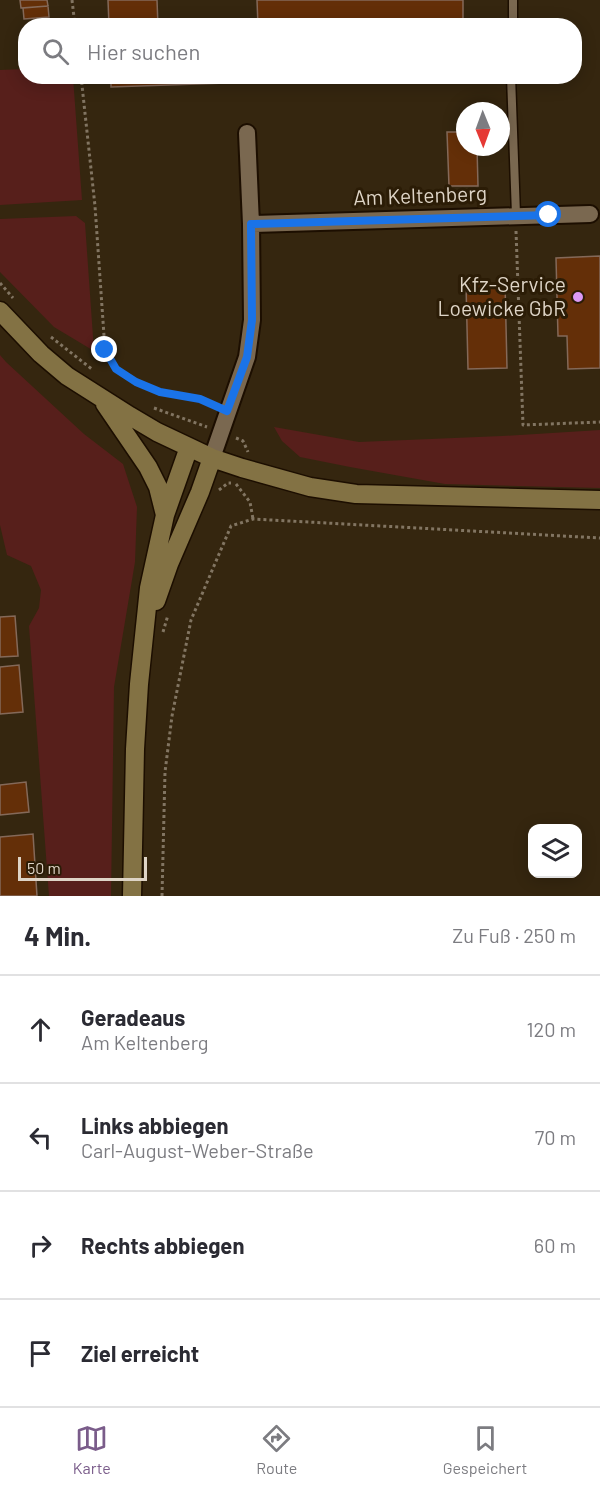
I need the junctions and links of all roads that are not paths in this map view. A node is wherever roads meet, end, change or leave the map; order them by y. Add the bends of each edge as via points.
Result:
1 (513, 0) edge
2 (513, 18) edge
3 (511, 84) edge
4 (247, 133) dead end
5 (590, 214) dead end
6 (516, 215) junction
7 (251, 224) junction
8 (0, 311) edge
9 (98, 396) junction
10 (189, 447) junction
11 (212, 458) junction
12 (600, 500) edge
13 (165, 515) junction
14 (144, 642) junction
15 (132, 896) edge

1 - 2 lane
3 - 6 lane
4 - 7 street
5 - 6 street, Am Keltenberg
6 - 7 street, Am Keltenberg
7 - 11 street via 252,320 247,357
8 - 9 street via 41,354
9 - 10 street
9 - 13 street via 148,467
10 - 11 street
10 - 13 street
11 - 12 street via 239,476 356,494
11 - 14 street via 165,575
13 - 14 street via 149,588
14 - 15 street via 135,749

